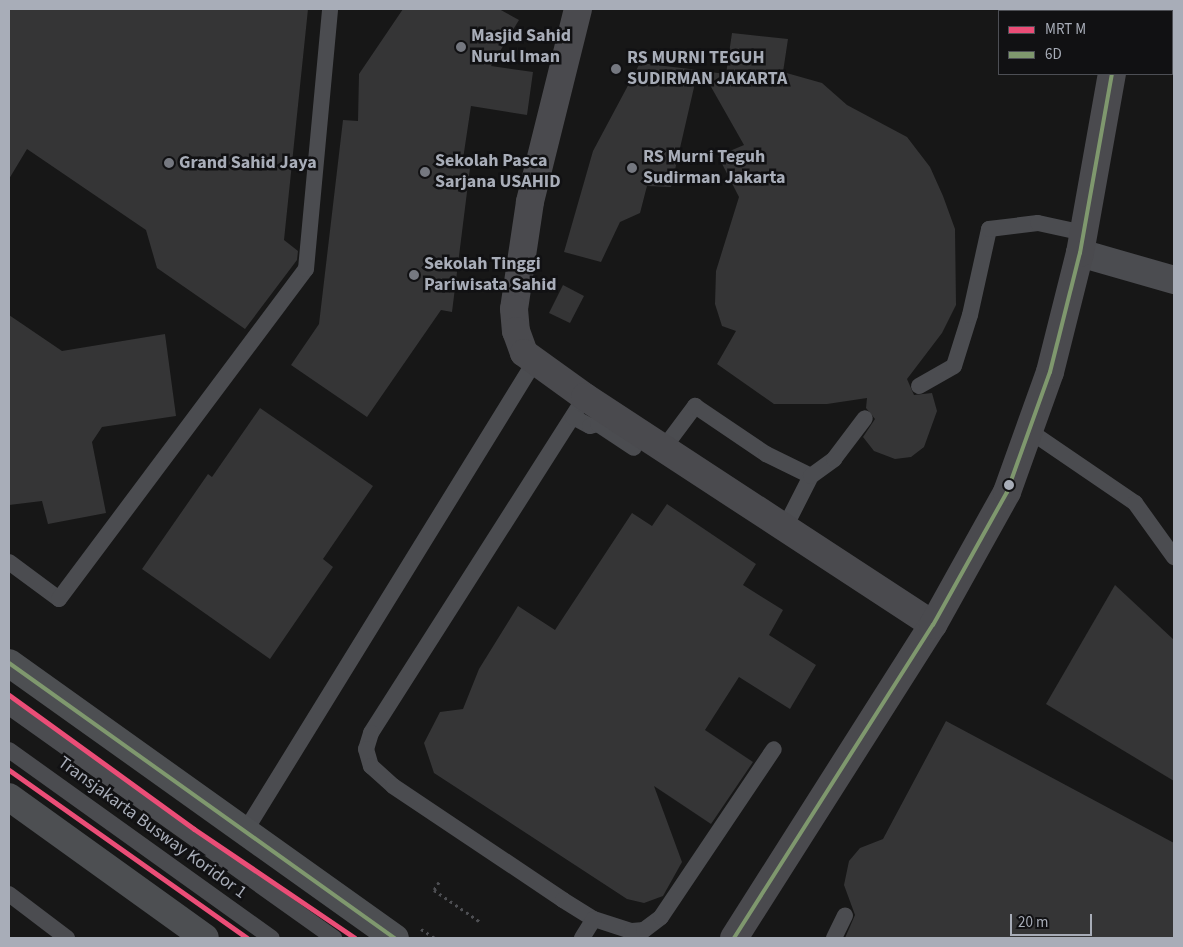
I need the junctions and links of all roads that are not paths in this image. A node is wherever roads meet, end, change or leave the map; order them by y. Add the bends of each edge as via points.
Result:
1 (330, 9) edge
2 (578, 9) edge
3 (1112, 75) edge
4 (1082, 243) junction
5 (1174, 280) edge
6 (535, 361) junction
7 (919, 386) dead end
8 (590, 412) junction
9 (865, 418) dead end
10 (1031, 432) junction
11 (634, 448) dead end
12 (663, 449) junction
13 (811, 476) junction
14 (784, 529) junction
15 (1174, 557) edge
16 (9, 562) edge
17 (933, 625) junction
18 (9, 663) edge
19 (9, 707) edge
20 (774, 749) dead end
21 (9, 750) edge
22 (9, 797) edge
23 (244, 833) junction
24 (9, 894) edge
25 (845, 915) dead end
26 (594, 918) junction
27 (67, 938) edge
28 (205, 938) edge
29 (272, 938) edge
30 (334, 938) edge
31 (395, 938) edge
32 (582, 938) edge
33 (735, 938) edge
34 (834, 938) edge

1 - 16 lane via 306,269 59,599
2 - 6 street via 530,202 514,309 516,332 524,353
3 - 4 street
4 - 5 street
4 - 7 lane via 1038,223 989,229 970,316 954,366
4 - 10 street
6 - 8 street
6 - 23 lane
8 - 11 lane
8 - 12 street
8 - 26 lane via 370,733 366,749 371,766 393,786
9 - 13 lane via 834,459
10 - 15 lane via 1135,503
10 - 17 street via 1007,492
12 - 13 lane via 695,406 766,454
12 - 14 street
13 - 14 lane
14 - 17 street
17 - 33 street
18 - 23 main road
19 - 30 lane, Transjakarta Busway Koridor 1
20 - 26 lane via 661,917 644,930 632,931
21 - 29 lane, Transjakarta Busway Koridor 1
22 - 28 main road
23 - 31 main road
24 - 27 lane
25 - 34 lane
26 - 32 lane

